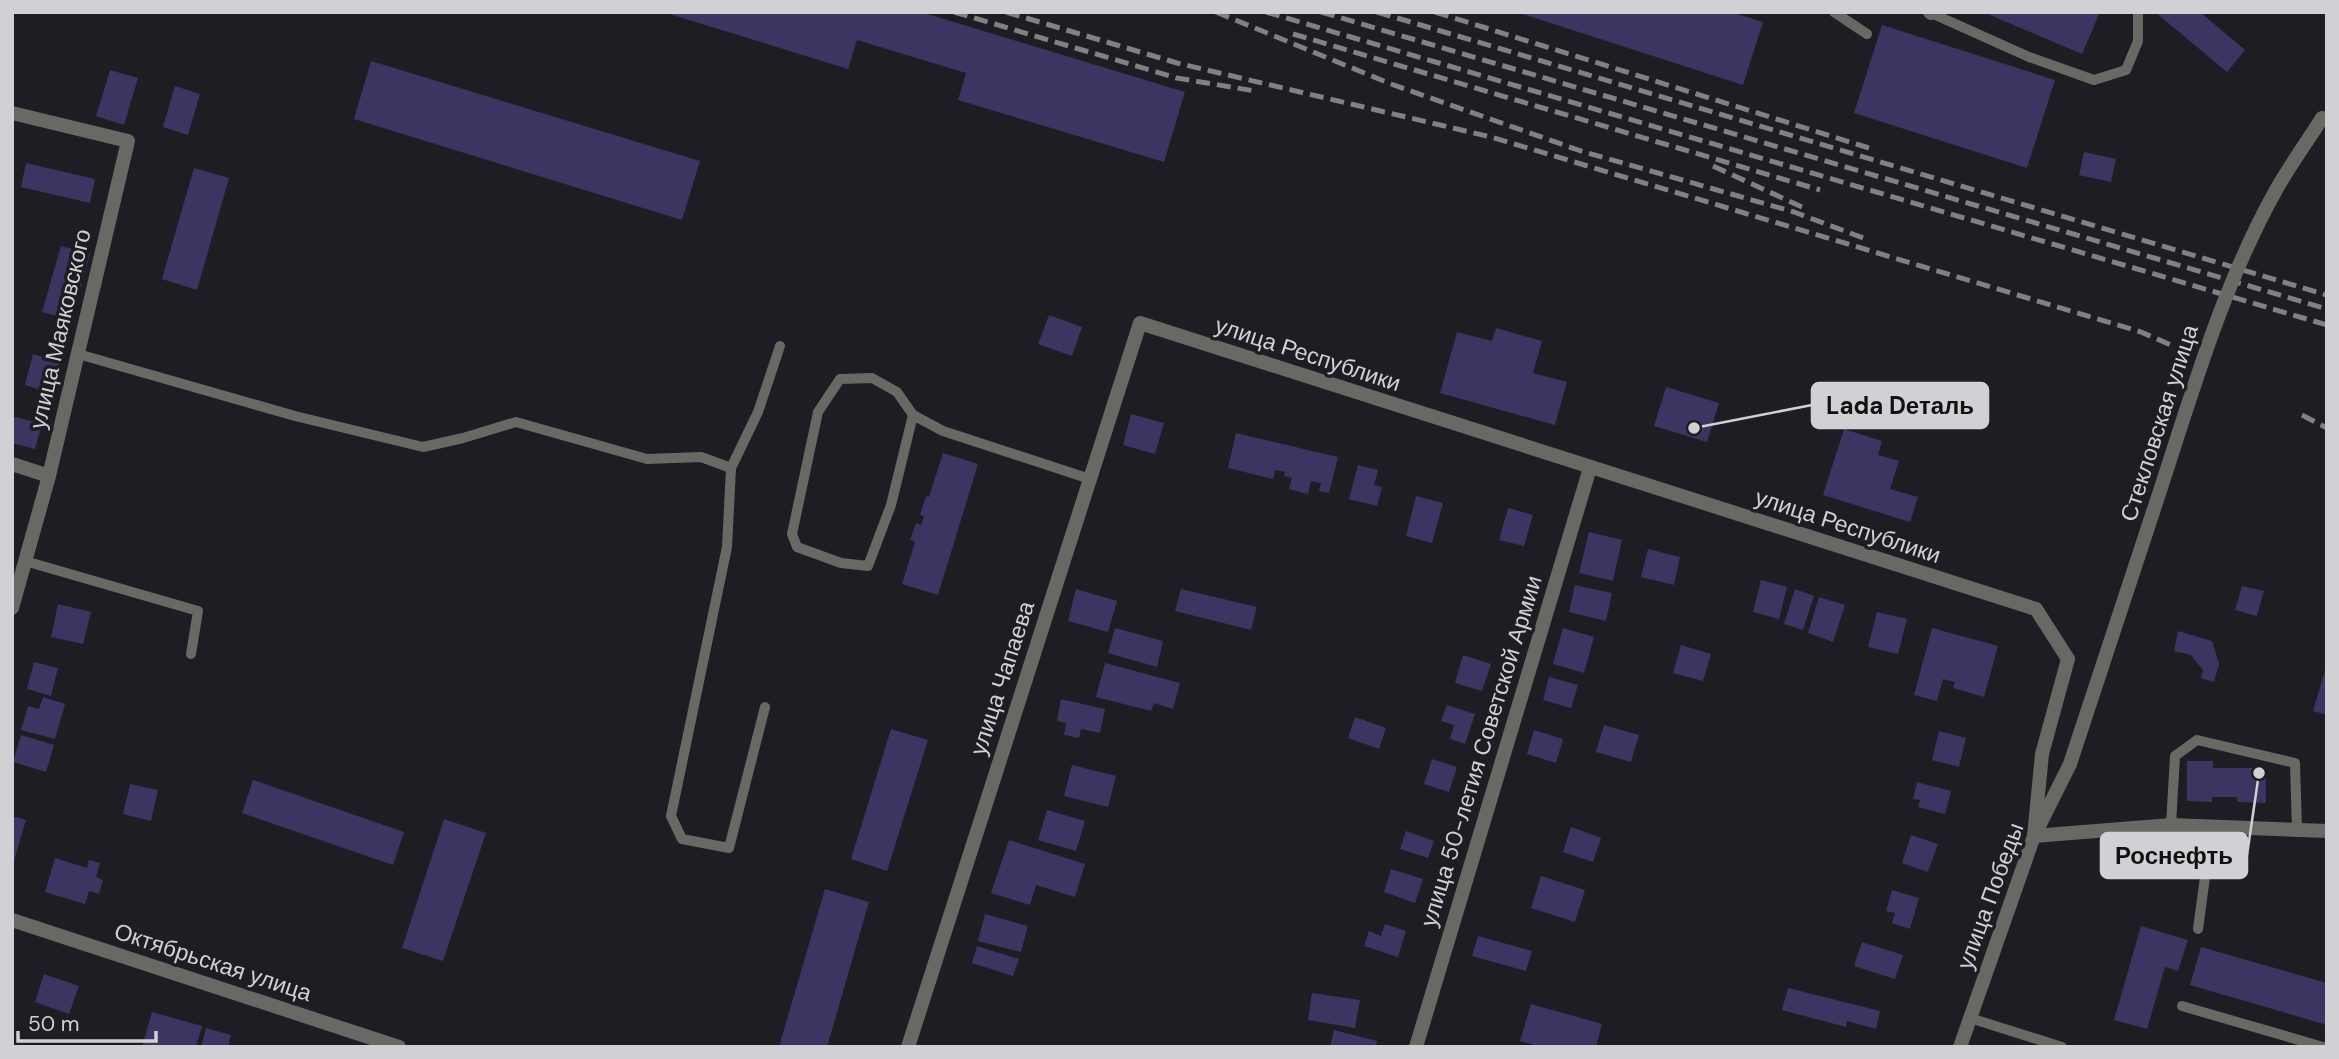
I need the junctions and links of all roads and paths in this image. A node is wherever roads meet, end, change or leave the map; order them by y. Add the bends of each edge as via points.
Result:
1 (1834, 12) edge
2 (1930, 12) edge
3 (2138, 12) edge
4 (1867, 34) dead end
5 (12, 113) edge
6 (2325, 115) edge
7 (1140, 323) joint
8 (780, 346) dead end
9 (78, 354) junction
10 (913, 415) junction
11 (12, 464) edge
12 (731, 468) junction
13 (1590, 468) junction
14 (49, 476) junction
15 (1090, 479) junction
16 (25, 561) junction
17 (12, 608) edge
18 (191, 654) dead end
19 (765, 707) dead end
20 (2070, 764) joint
21 (2171, 825) junction
22 (2201, 826) junction
23 (2297, 830) junction
24 (2327, 831) edge
25 (2034, 836) junction
26 (12, 920) edge
27 (2198, 929) dead end
28 (2182, 1006) dead end
29 (1970, 1018) junction
30 (2319, 1046) edge
31 (399, 1047) edge
32 (908, 1047) edge
33 (1416, 1047) edge
34 (1960, 1047) edge
35 (2062, 1047) edge

1 - 4 lane
2 - 3 lane via 2029,57 2094,80 2126,70 2138,41
5 - 9 street, улица Маяковского via 128,141
6 - 20 street, Стекловская улица, bridge via 2276,189 2217,320
7 - 13 street, улица Республики
7 - 15 street, улица Чапаева
8 - 12 lane via 758,412
9 - 12 lane via 423,447 516,422 647,459 701,457
9 - 14 street, улица Маяковского
10 - 10 lane via 897,392 872,378 840,379 818,412 792,534 797,547 841,563 868,566 891,505
10 - 15 lane via 943,431
11 - 14 street
12 - 19 lane via 727,547 671,816 682,839 729,848
13 - 25 street, улица Республики via 2035,609 2068,659 2042,754
13 - 33 street, улица 50-летия Советской Армии
14 - 16 street, улица Маяковского
15 - 32 street, улица Чапаева
16 - 17 street, улица Маяковского
16 - 18 lane via 198,611
20 - 25 street, улица Победы
21 - 22 street
21 - 23 lane via 2175,756 2197,740 2295,763
21 - 25 street
22 - 23 street
22 - 27 lane via 2208,855
23 - 24 street
25 - 29 street, улица Победы
26 - 31 street, Октябрьская улица
28 - 30 lane
29 - 34 street, улица Победы
29 - 35 lane

